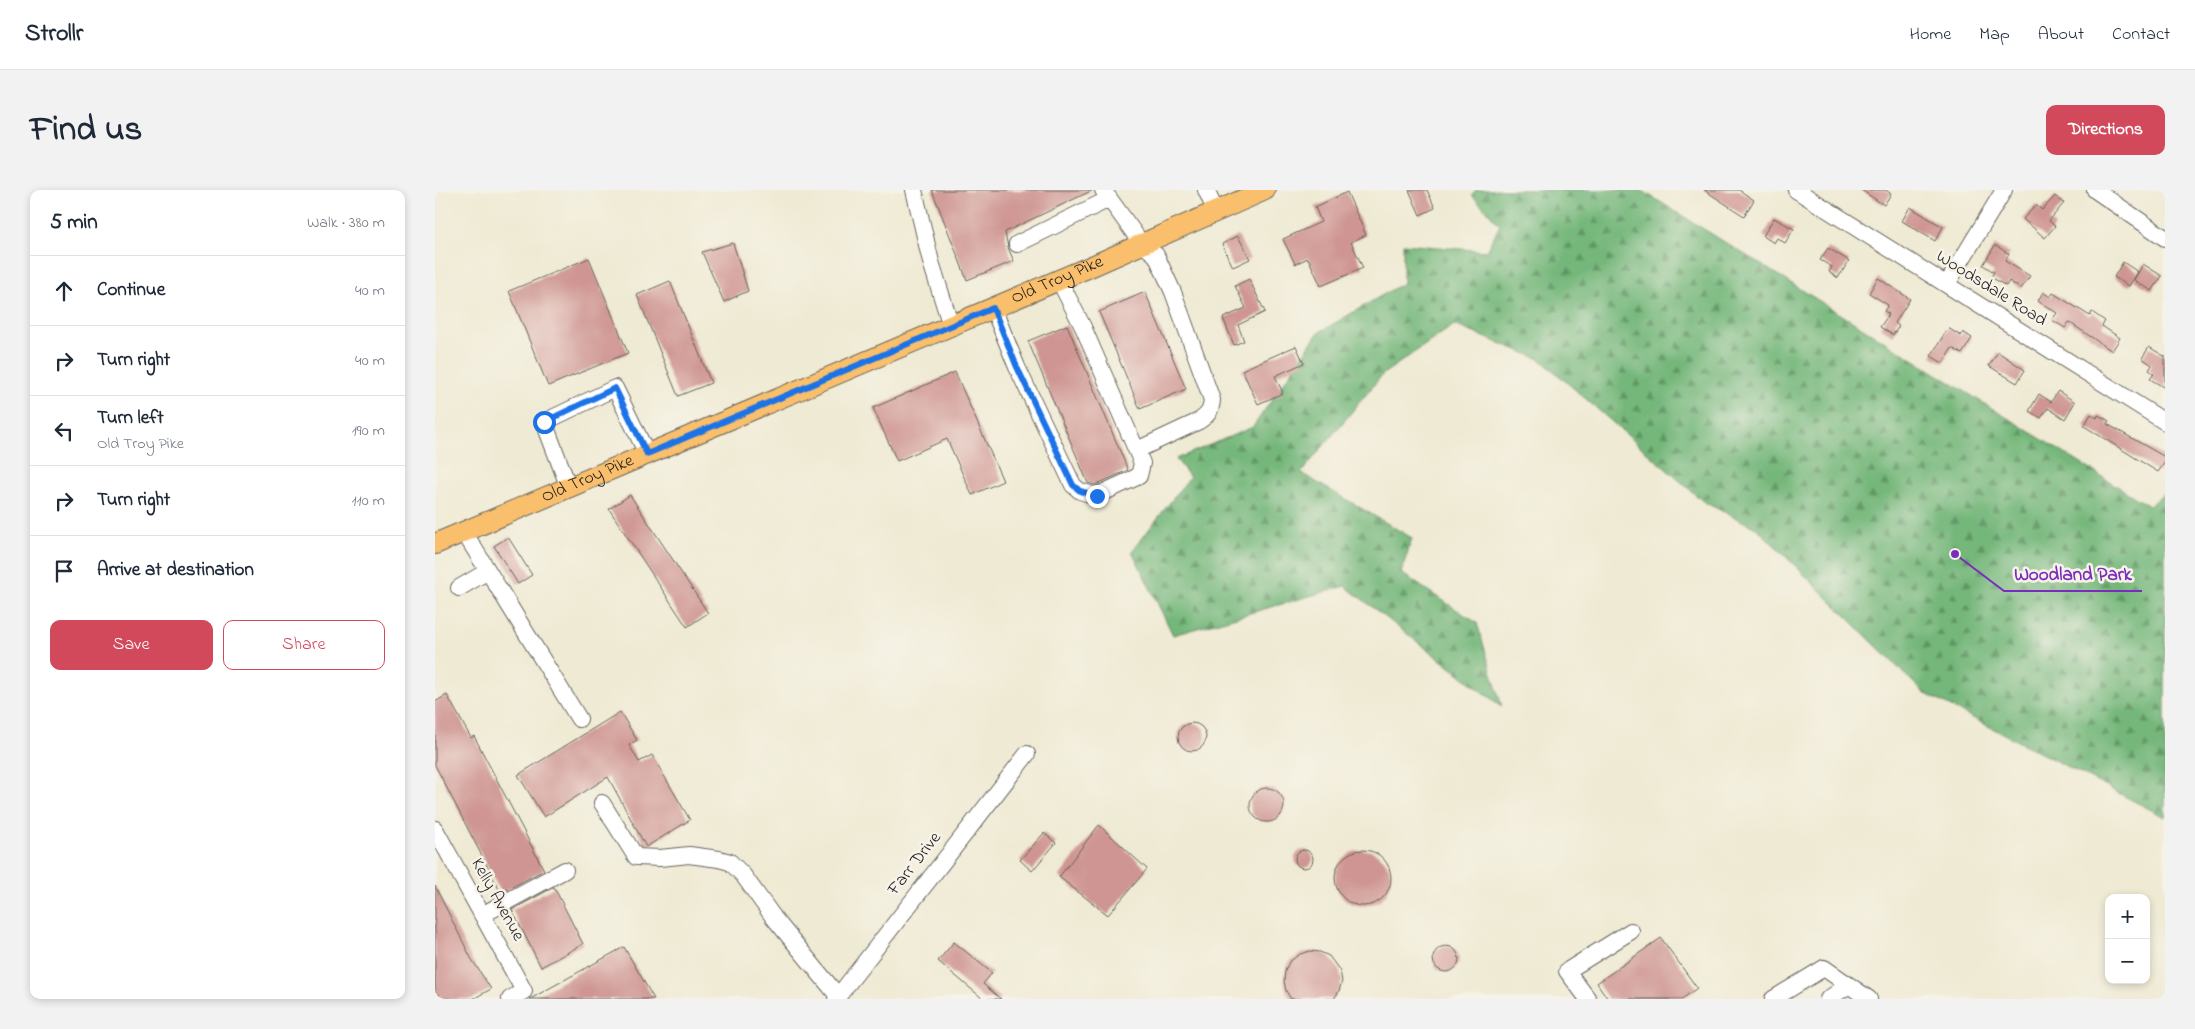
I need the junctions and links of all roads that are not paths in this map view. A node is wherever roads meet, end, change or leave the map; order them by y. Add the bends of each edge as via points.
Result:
1 (914, 190) edge
2 (1206, 190) edge
3 (1796, 190) edge
4 (2004, 190) edge
5 (2095, 190) edge
6 (1257, 191) edge
7 (1106, 194) edge
8 (1216, 212) junction
9 (2165, 238) edge
10 (1017, 244) dead end
11 (1142, 244) junction
12 (1059, 280) junction
13 (1947, 284) junction
14 (993, 308) junction
15 (951, 326) junction
16 (2165, 422) edge
17 (1137, 450) junction
18 (647, 454) junction
19 (569, 488) junction
20 (464, 532) junction
21 (435, 544) edge
22 (488, 571) junction
23 (459, 588) dead end
24 (579, 719) dead end
25 (1027, 754) dead end
26 (602, 803) dead end
27 (435, 829) edge
28 (565, 870) dead end
29 (482, 915) junction
30 (1631, 931) dead end
31 (1849, 985) junction
32 (517, 995) edge
33 (837, 997) edge
34 (1588, 999) edge
35 (1773, 999) edge
36 (1828, 999) edge
37 (1869, 999) edge

1 - 15 street
2 - 8 street
3 - 13 street, Woodsdale Road
4 - 13 street
5 - 9 street
6 - 8 main road, Old Troy Pike
7 - 10 street
7 - 11 street
8 - 11 main road, Old Troy Pike
11 - 12 main road, Old Troy Pike
11 - 17 street via 1156,255 1173,292 1212,400 1207,416
12 - 14 main road, Old Troy Pike
12 - 17 street
13 - 16 street, Woodsdale Road
14 - 15 main road, Old Troy Pike
14 - 17 street via 1073,485 1080,491 1097,496 1139,476 1142,463
15 - 18 main road, Old Troy Pike
18 - 19 main road, Old Troy Pike
18 - 19 street via 615,388 544,422
19 - 20 main road, Old Troy Pike
20 - 21 main road, Old Troy Pike
20 - 22 street
22 - 23 street
22 - 24 street
25 - 33 street, Farr Drive
26 - 33 street via 636,857 689,856 730,862
27 - 29 street, Kelly Avenue
28 - 29 street
29 - 32 street, Kelly Avenue
30 - 34 street via 1567,971
31 - 35 street via 1824,968
31 - 36 street
31 - 37 street

